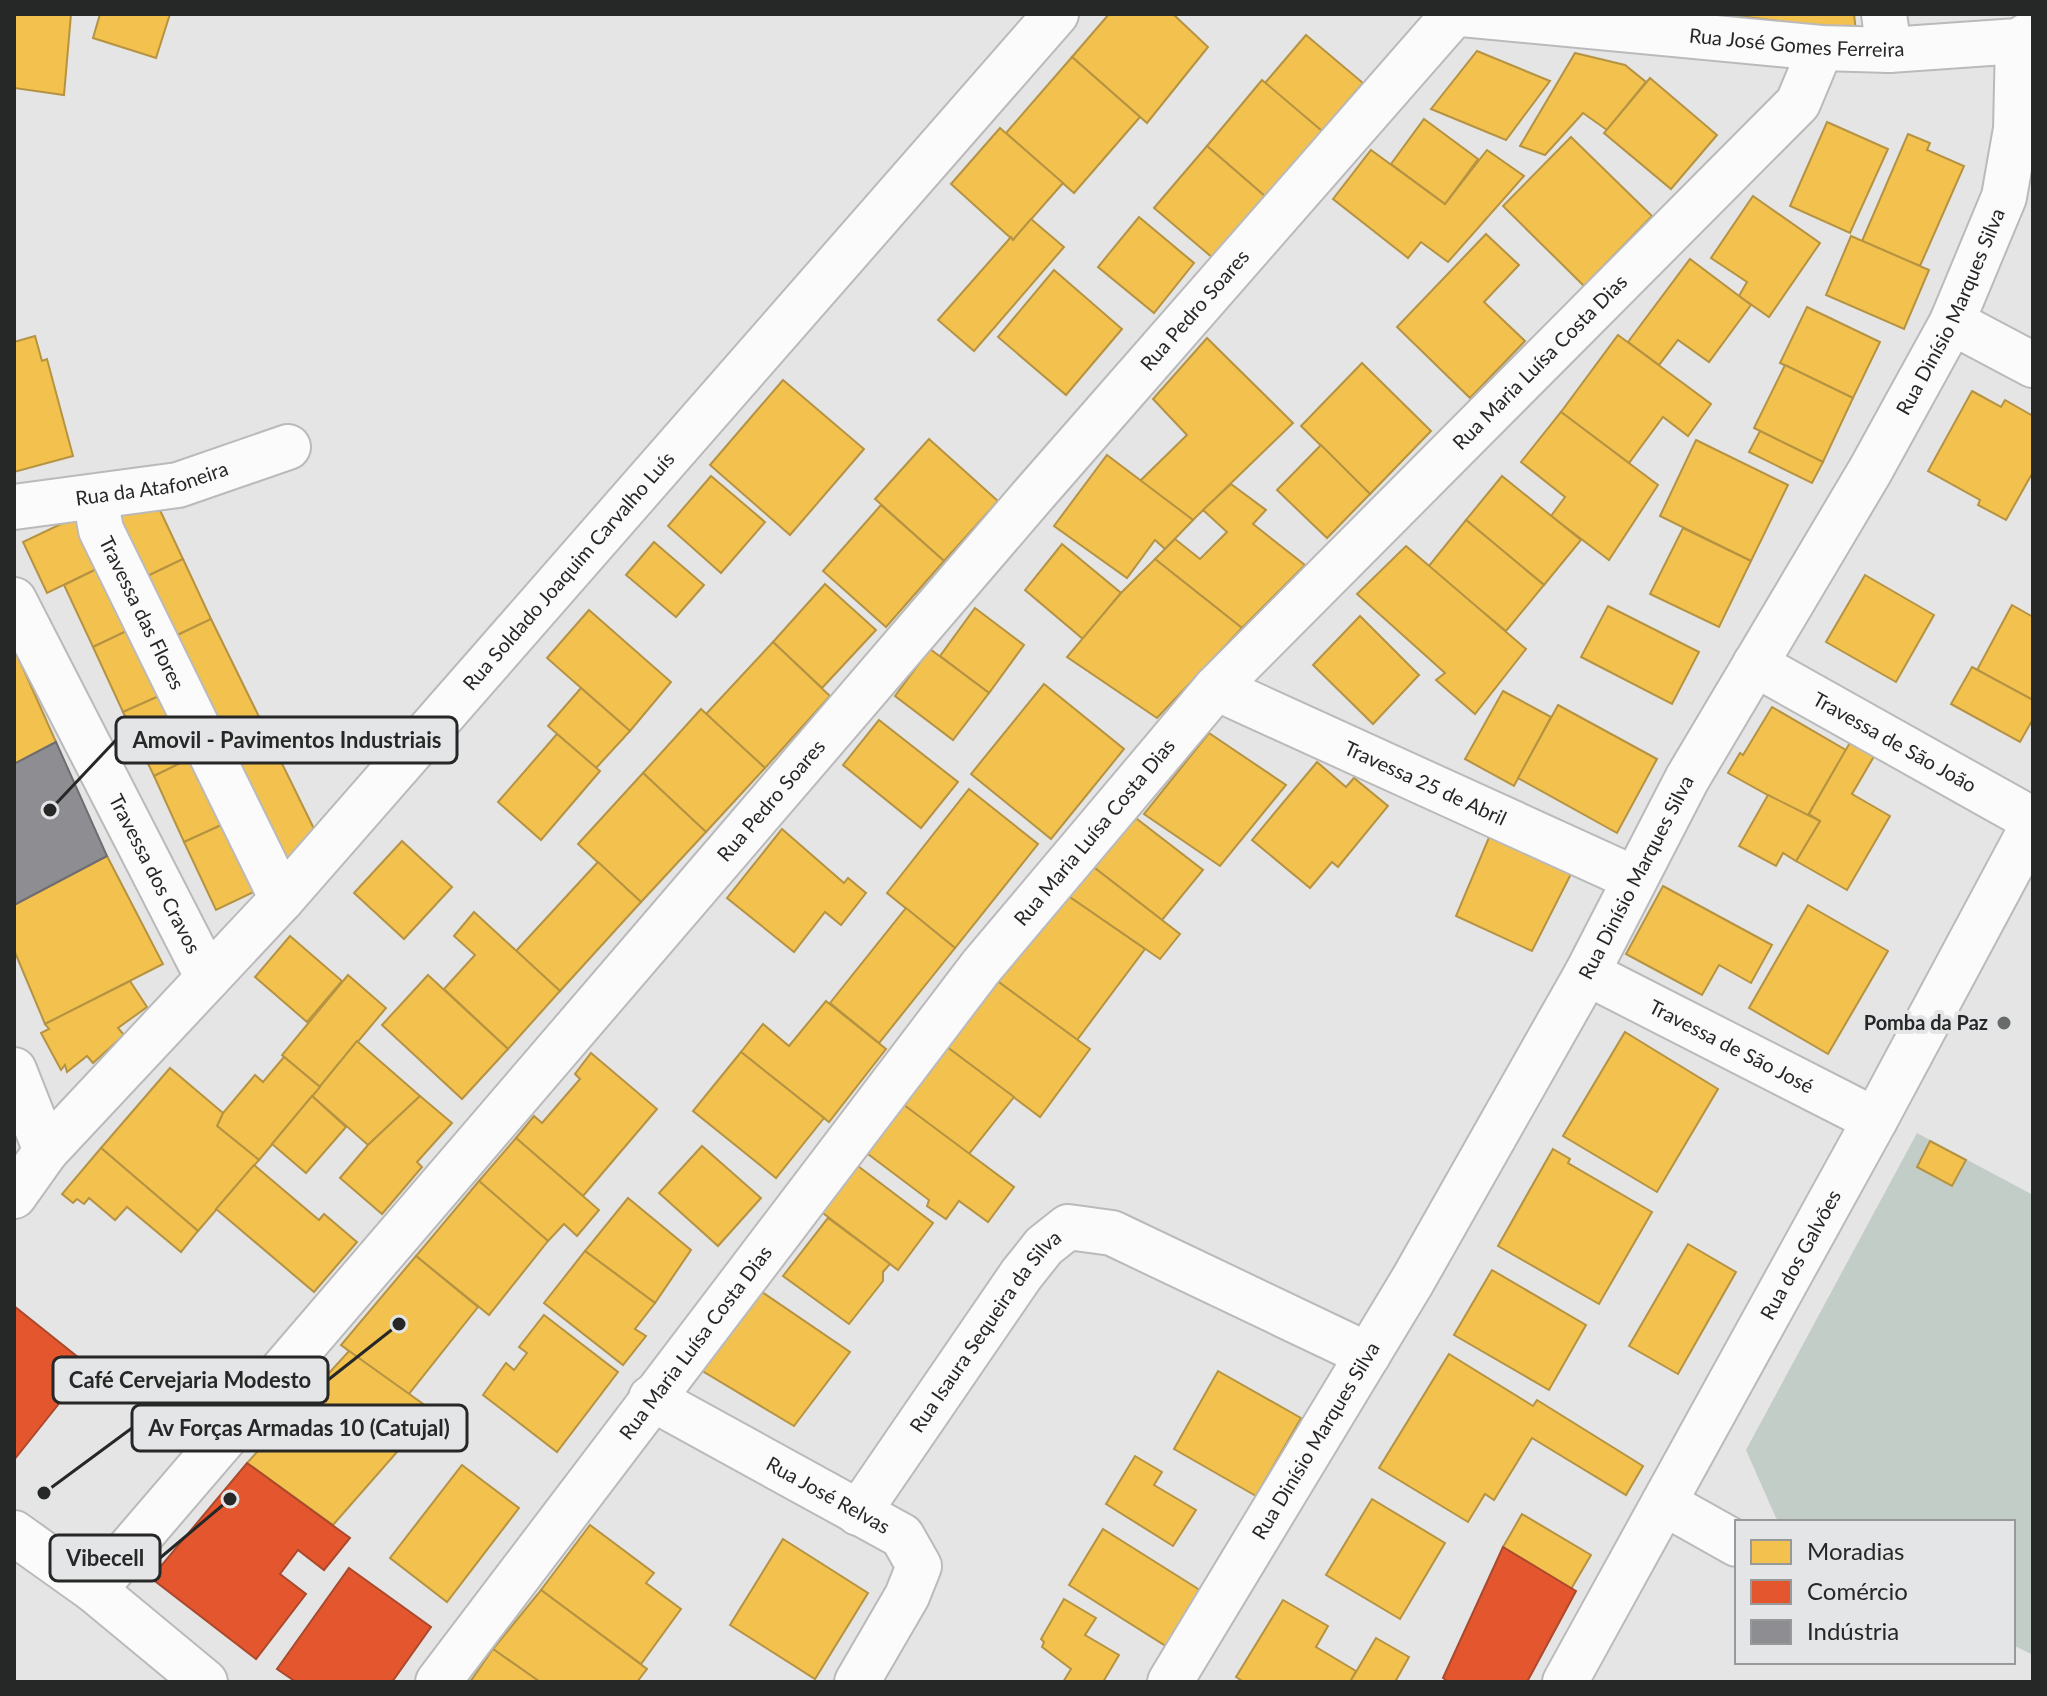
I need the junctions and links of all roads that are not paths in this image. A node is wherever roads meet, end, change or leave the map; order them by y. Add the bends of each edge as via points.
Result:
1 (1056, 14) edge
2 (1476, 14) edge
3 (1886, 32) edge
4 (2025, 37) edge
5 (1821, 48) junction
6 (1952, 322) junction
7 (2033, 365) edge
8 (288, 447) dead end
9 (95, 497) junction
10 (14, 507) edge
11 (14, 600) edge
12 (1755, 664) junction
13 (1216, 688) junction
14 (2033, 822) edge
15 (1633, 878) junction
16 (282, 899) junction
17 (1587, 973) junction
18 (208, 978) junction
19 (14, 1070) edge
20 (1875, 1120) junction
21 (46, 1151) junction
22 (14, 1196) edge
23 (1368, 1355) junction
24 (651, 1398) junction
25 (1664, 1503) junction
26 (858, 1513) junction
27 (14, 1533) edge
28 (1735, 1543) edge
29 (94, 1590) junction
30 (1175, 1681) edge
31 (205, 1682) edge
32 (438, 1682) edge
33 (857, 1682) edge
34 (1565, 1682) edge

1 - 16 street, Rua Soldado Joaquim Carvalho Luís
2 - 5 street, Rua José Gomes Ferreira
2 - 29 street, Rua Pedro Soares via 1035,493
3 - 4 street, Rua José Gomes Ferreira
3 - 5 street, Rua José Gomes Ferreira
4 - 6 street, Rua Dinísio Marques Silva via 2004,197
5 - 13 street, Rua Maria Luísa Costa Dias via 1798,103
6 - 7 street
6 - 12 street, Rua Dinísio Marques Silva
8 - 9 street, Rua da Atafoneira via 178,485
9 - 10 street, Rua da Atafoneira
9 - 16 street, Travessa das Flores via 101,530
11 - 18 street, Travessa dos Cravos
12 - 14 street, Travessa de São João
12 - 15 street, Rua Dinísio Marques Silva
13 - 15 street, Travessa 25 de Abril
13 - 24 street, Rua Maria Luísa Costa Dias via 981,967
14 - 20 street, Rua dos Galvões
15 - 17 street, Rua Dinísio Marques Silva
16 - 18 street, Rua Soldado Joaquim Carvalho Luís
17 - 20 street, Travessa de São José
17 - 23 street, Rua Dinísio Marques Silva
18 - 21 street, Rua Soldado Joaquim Carvalho Luís
19 - 21 street
20 - 25 street, Rua dos Galvões
21 - 22 street, Rua Soldado Joaquim Carvalho Luís
23 - 26 street, Rua Isaura Sequeira da Silva via 1112,1233 1068,1227 1021,1275
23 - 30 street, Rua Dinísio Marques Silva
24 - 26 street, Rua José Relvas
24 - 32 street, Rua Maria Luísa Costa Dias
25 - 28 street
25 - 34 street, Rua dos Galvões
26 - 33 street, Rua José Relvas via 902,1536 919,1566
27 - 29 street
29 - 31 street

